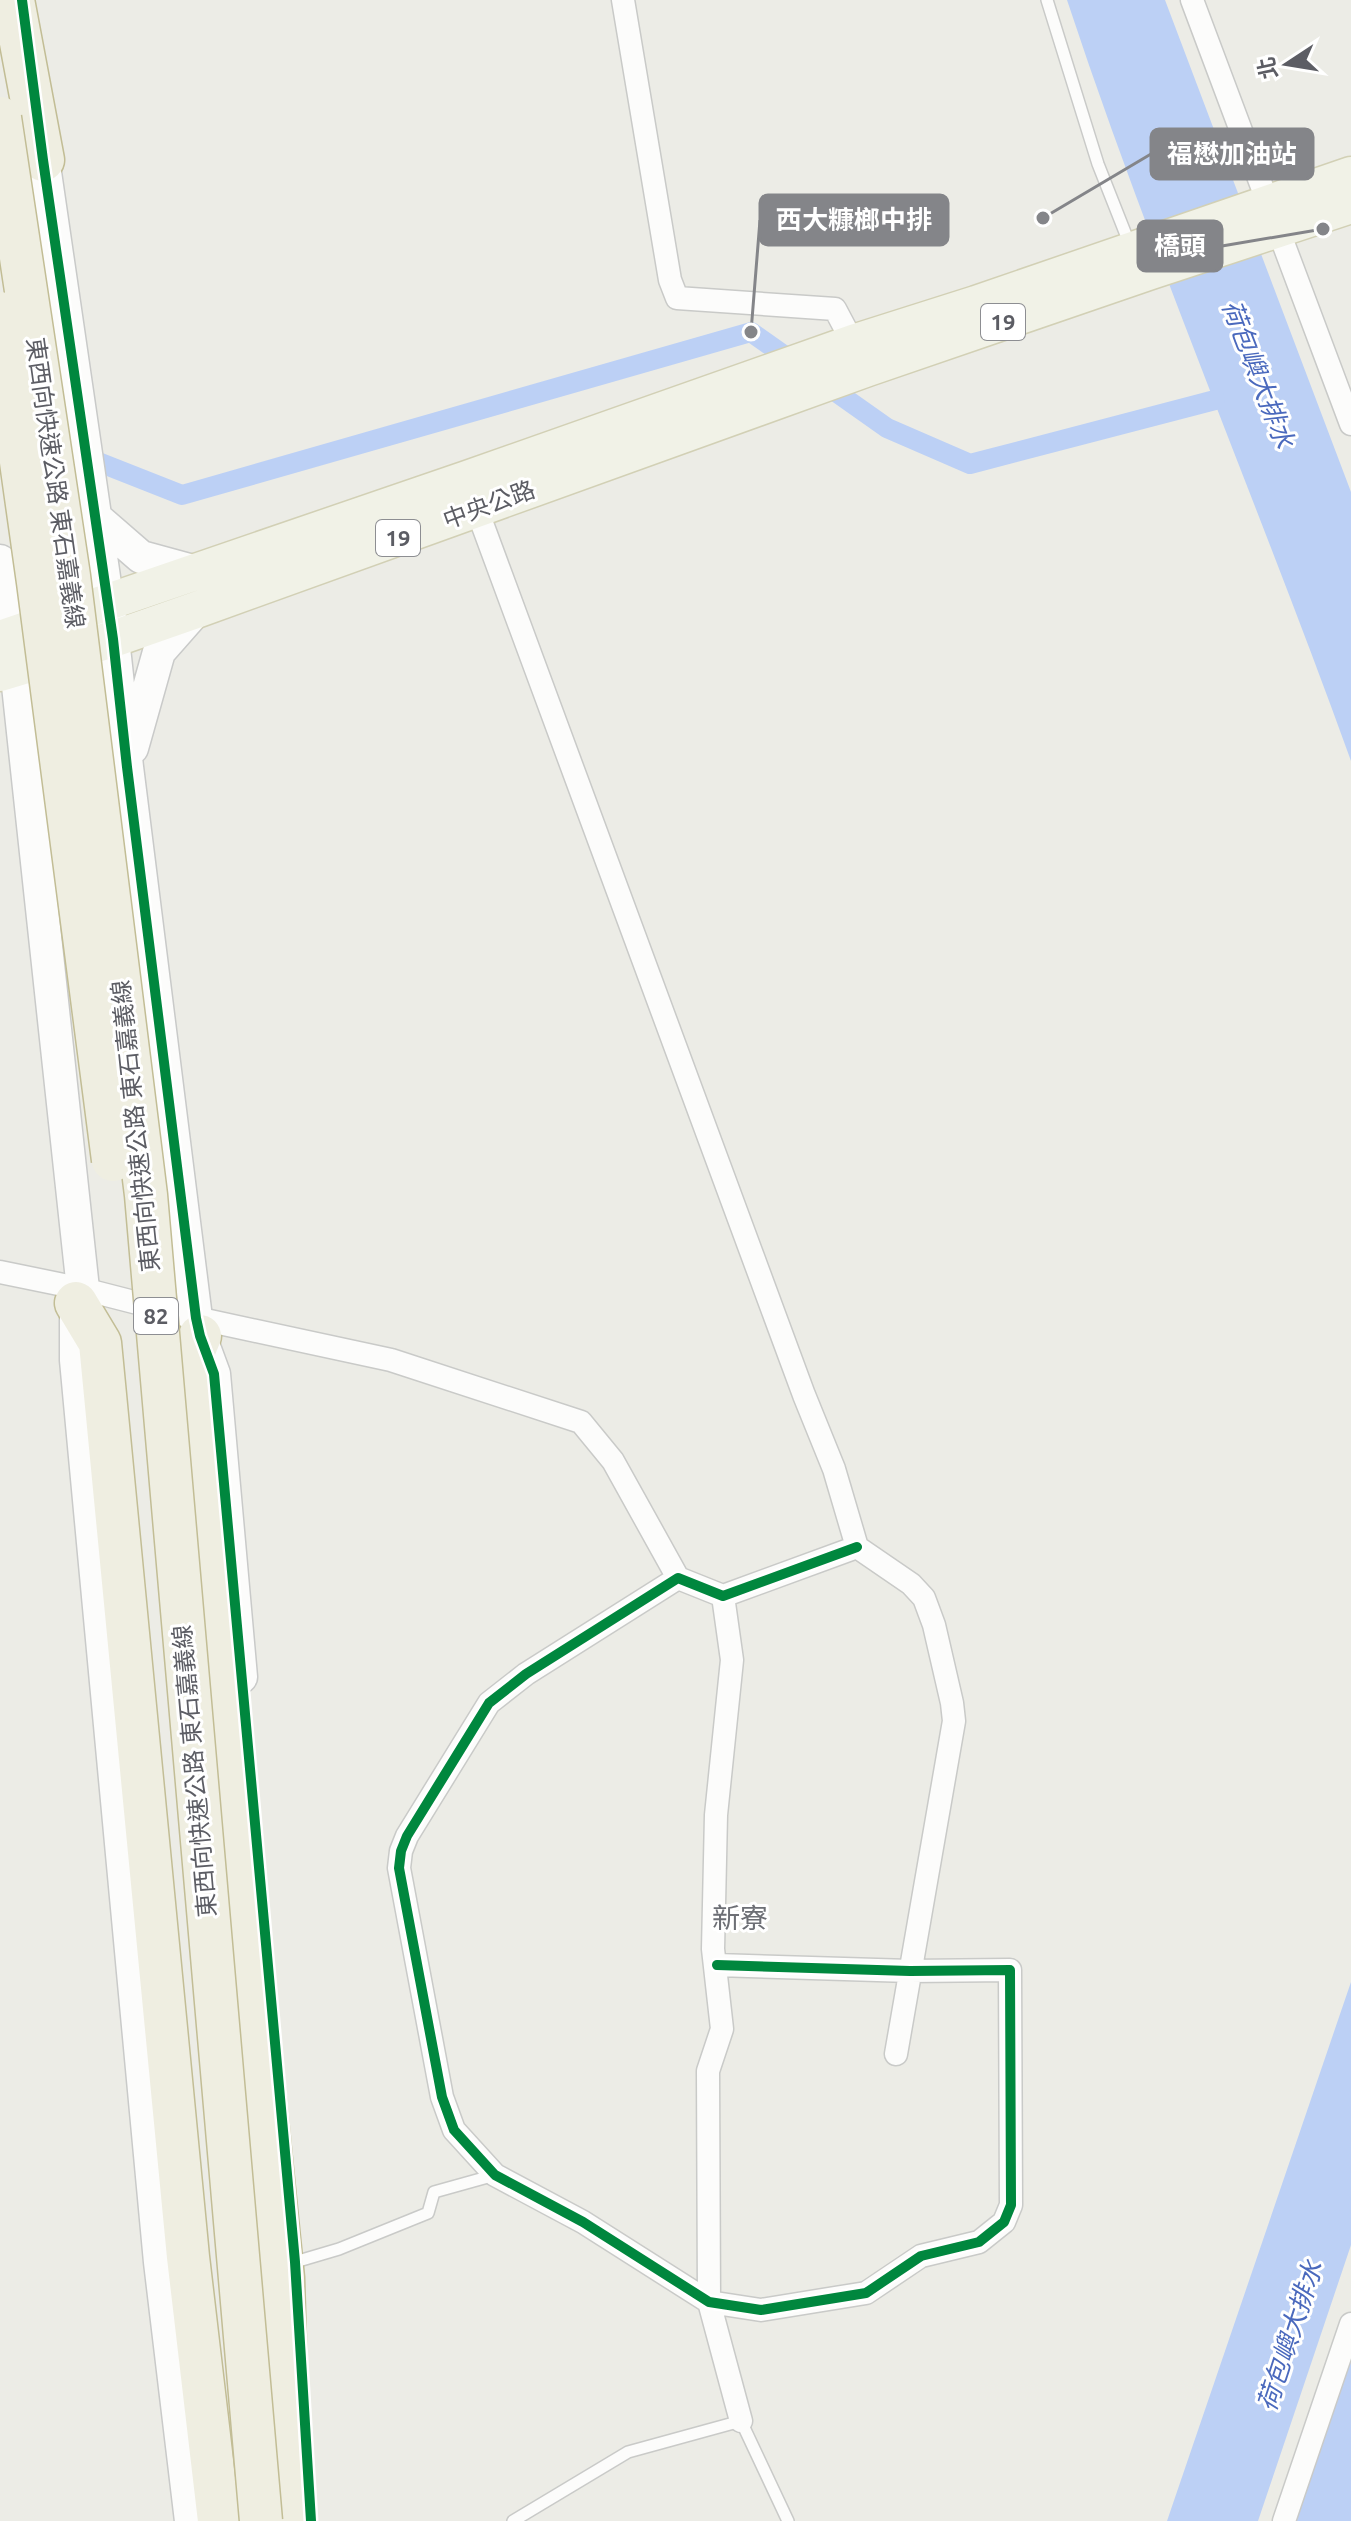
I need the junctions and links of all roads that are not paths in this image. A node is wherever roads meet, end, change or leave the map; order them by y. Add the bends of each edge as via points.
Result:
1 (13, 0) edge
2 (22, 0) edge
3 (623, 0) edge
4 (1047, 0) edge
5 (1192, 0) edge
6 (0, 118) edge
7 (43, 160) junction
8 (1351, 175) edge
9 (1351, 205) edge
10 (1265, 220) junction
11 (1142, 255) junction
12 (0, 313) edge
13 (848, 355) junction
14 (1351, 424) edge
15 (471, 494) junction
16 (95, 512) junction
17 (0, 561) edge
18 (196, 572) junction
19 (108, 601) junction
20 (196, 610) junction
21 (113, 639) junction
22 (7, 654) edge
23 (0, 753) edge
24 (127, 767) junction
25 (28, 795) junction
26 (0, 1272) edge
27 (80, 1296) junction
28 (198, 1327) junction
29 (857, 1547) junction
30 (678, 1578) junction
31 (723, 1596) junction
32 (717, 1965) junction
33 (910, 1971) junction
34 (896, 2054) dead end
35 (495, 2175) junction
36 (295, 2262) junction
37 (709, 2302) junction
38 (1351, 2324) edge
39 (741, 2421) junction
40 (191, 2521) edge
41 (219, 2521) edge
42 (235, 2521) edge
43 (261, 2521) edge
44 (290, 2521) edge
45 (311, 2521) edge
46 (513, 2521) edge
47 (788, 2521) edge
48 (1284, 2521) edge

1 - 7 highway
2 - 7 street
3 - 13 street via 677,298 835,309
4 - 11 lane via 1098,164
5 - 10 street
6 - 43 highway, 東西向快速公路 東石嘉義線 / 82, bridge via 69,576 146,1195
7 - 16 street
8 - 10 main road, 19
9 - 10 main road, 19
10 - 11 main road, 19
10 - 14 street
11 - 13 main road, 19
12 - 42 highway, 東西向快速公路 東石嘉義線 / 82, bridge via 117,1196
13 - 15 main road, 中央公路 / 19
15 - 18 main road, 中央公路 / 19
15 - 20 main road, 中央公路 / 19
15 - 29 street via 834,1469
16 - 18 street via 141,557
16 - 19 street
17 - 22 street
18 - 19 main road, 中央公路 / 19
19 - 21 street
19 - 22 main road, 中央公路 / 19
20 - 21 main road, 中央公路 / 19
20 - 24 street via 159,652
21 - 22 main road, 中央公路 / 19
21 - 24 street
22 - 25 street
23 - 25 street
24 - 28 street
25 - 27 street
26 - 27 street
27 - 28 street
27 - 40 street via 76,1360 154,2199
27 - 41 highway via 100,1343 186,2242
28 - 30 street via 391,1360 581,1422 613,1461
28 - 36 street via 214,1374
28 - 44 highway via 187,1368 283,2278
29 - 31 street
29 - 33 street via 924,1598 952,1703 951,1742
30 - 31 street
30 - 35 street via 489,1703 401,1851 399,1868 442,2097 454,2130
31 - 32 street via 732,1660 716,1815
32 - 33 street
32 - 37 street via 722,2029 708,2071
33 - 34 street
33 - 37 street via 1010,1970 1011,2205 1004,2222 979,2242 921,2256 866,2293 761,2310
35 - 36 lane via 434,2192 428,2213
35 - 37 street via 583,2222
36 - 45 street
37 - 39 street
38 - 48 street
39 - 46 lane via 628,2452
39 - 47 lane

